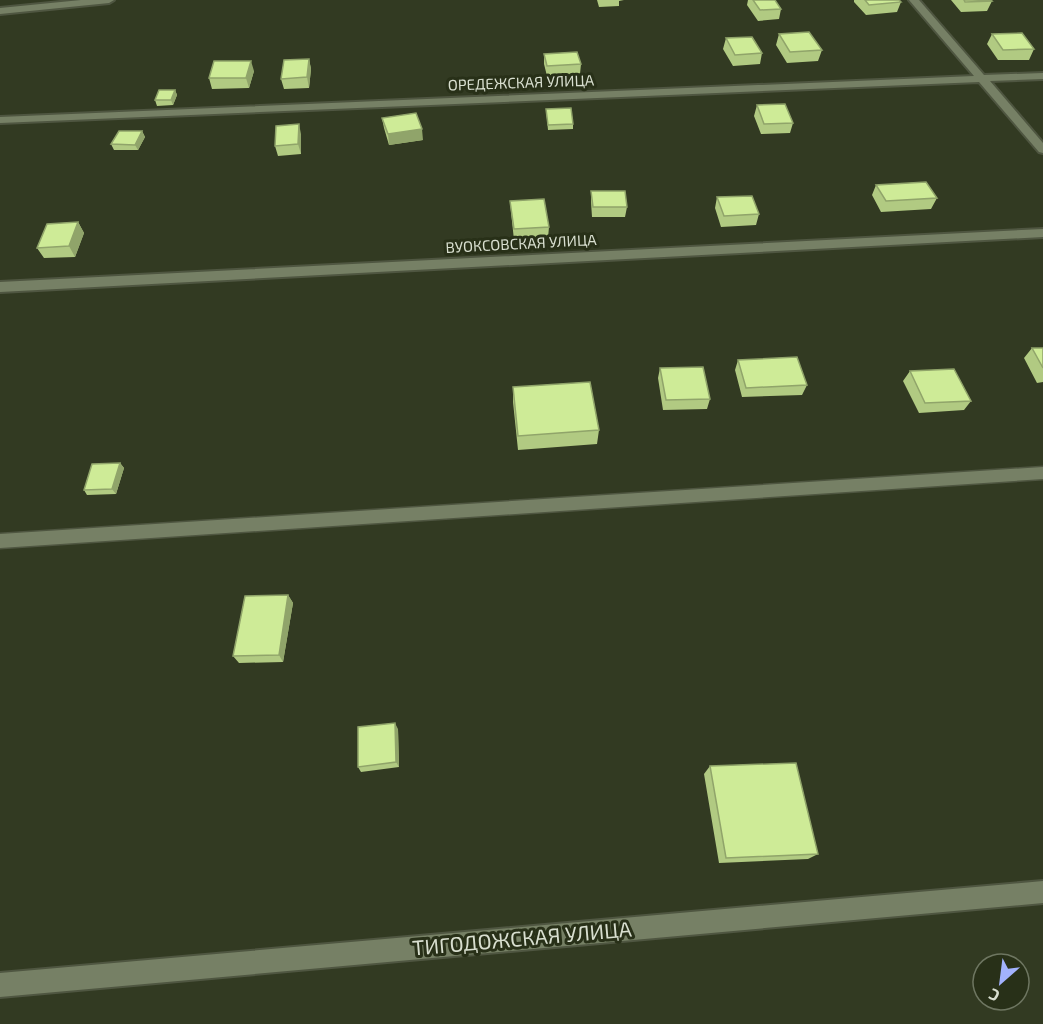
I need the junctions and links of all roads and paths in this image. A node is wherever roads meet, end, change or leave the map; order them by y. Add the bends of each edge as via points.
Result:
1 (109, 0) edge
2 (914, 0) edge
3 (0, 11) edge
4 (1043, 75) edge
5 (982, 78) junction
6 (0, 120) edge
7 (1043, 150) edge
8 (1043, 233) edge
9 (0, 287) edge
10 (1043, 473) edge
11 (0, 541) edge
12 (1043, 892) edge
13 (0, 985) edge

1 - 3 street
2 - 5 street
4 - 5 street, ОРЕДЕЖСКАЯ УЛИЦА
5 - 6 street, ОРЕДЕЖСКАЯ УЛИЦА
5 - 7 street
8 - 9 street, ВУОКСОВСКАЯ УЛИЦА
10 - 11 lane
12 - 13 street, ТИГОДОЖСКАЯ УЛИЦА

